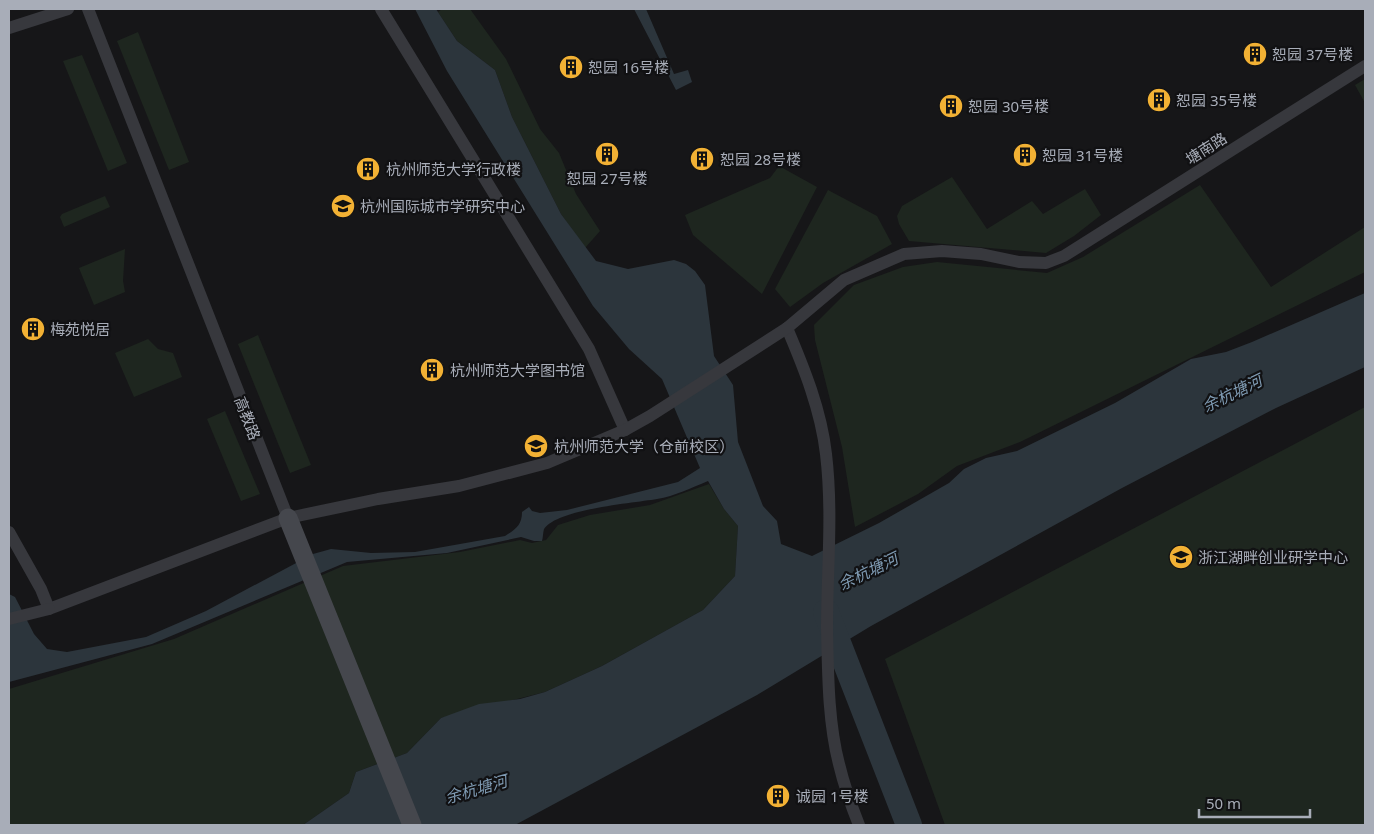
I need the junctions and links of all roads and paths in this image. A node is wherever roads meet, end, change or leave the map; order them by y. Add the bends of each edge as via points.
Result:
1 (68, 9) edge
2 (88, 9) edge
3 (381, 9) edge
4 (9, 28) edge
5 (1365, 66) edge
6 (787, 328) junction
7 (625, 430) junction
8 (288, 518) junction
9 (9, 532) edge
10 (44, 610) junction
11 (9, 619) edge
12 (858, 823) edge
13 (412, 825) edge

1 - 4 street
2 - 8 street, 高教路
3 - 7 street via 589,349
5 - 6 street, 塘南路 via 1064,256 1046,264 981,254 904,254 844,280
6 - 7 street, 塘南路
6 - 12 street via 816,406 826,453 831,526 827,628 831,711 838,763
7 - 8 street, 塘南路 via 547,463 468,484
8 - 10 street, 塘南路
8 - 13 street, 高教路
9 - 10 street via 41,589
10 - 11 street, 塘南路

